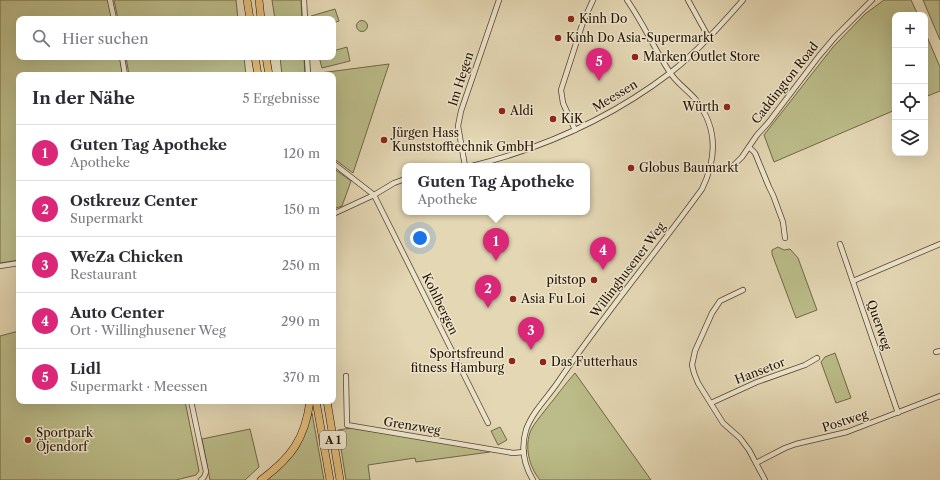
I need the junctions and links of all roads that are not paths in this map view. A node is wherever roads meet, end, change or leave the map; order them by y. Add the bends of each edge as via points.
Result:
1 (110, 0) edge
2 (248, 0) edge
3 (259, 0) edge
4 (304, 0) edge
5 (499, 0) edge
6 (593, 0) edge
7 (627, 0) edge
8 (688, 0) edge
9 (743, 0) edge
10 (872, 0) edge
11 (113, 16) edge
12 (250, 16) edge
13 (261, 16) edge
14 (305, 16) edge
15 (709, 38) junction
16 (122, 60) edge
17 (256, 60) edge
18 (266, 60) edge
19 (307, 60) edge
20 (124, 72) edge
21 (258, 72) edge
22 (268, 72) edge
23 (308, 72) edge
24 (670, 73) junction
25 (575, 130) junction
26 (749, 147) junction
27 (464, 163) edge
28 (483, 163) edge
29 (336, 165) edge
30 (711, 168) junction
31 (402, 181) edge
32 (374, 195) junction
33 (336, 213) edge
34 (785, 238) dead end
35 (840, 244) dead end
36 (940, 244) edge
37 (16, 263) edge
38 (0, 266) edge
39 (853, 281) junction
40 (743, 290) dead end
41 (817, 358) dead end
42 (346, 376) dead end
43 (940, 396) edge
44 (711, 403) junction
45 (192, 404) edge
46 (309, 404) edge
47 (317, 404) edge
48 (327, 404) edge
49 (898, 412) junction
50 (488, 423) dead end
51 (524, 452) junction
52 (756, 463) junction
53 (202, 479) edge
54 (261, 480) edge
55 (330, 480) edge
56 (340, 480) edge
57 (533, 480) edge
58 (765, 480) edge

1 - 11 street
2 - 12 highway
3 - 13 highway
4 - 14 street
5 - 27 street, Im Hegen via 461,111 458,126
6 - 25 street via 583,22 561,90 563,103
7 - 24 street, Willinghusener Weg
8 - 15 street
9 - 15 street, Meessen
10 - 26 street, Caddington Road via 819,56
15 - 24 street, Meessen
16 - 20 street
17 - 21 highway
18 - 22 highway
19 - 23 street
24 - 25 street, Meessen via 613,110
24 - 30 street, Willinghusener Weg via 696,100 708,121 713,141
25 - 28 street, Meessen via 506,157
26 - 30 street, Caddington Road via 738,161 727,169
26 - 34 street via 755,153 773,195 783,222
29 - 32 street
30 - 51 street, Willinghusener Weg via 702,189 532,417 526,431
31 - 32 street
32 - 33 street
32 - 50 street, Kohlbergen
35 - 39 street, Querweg
36 - 39 street
37 - 38 street
39 - 49 street, Querweg
40 - 44 street via 720,301 693,356 694,374
41 - 44 street, Hansetor
42 - 51 street, Grenzweg via 347,425 513,453
43 - 49 street, Postweg
44 - 52 street via 723,423 740,438
45 - 53 street via 206,472
46 - 54 highway via 305,425 295,446 282,464
47 - 55 highway, A 1
48 - 56 highway, A 1
49 - 52 street, Postweg via 847,432 796,444
51 - 57 street, Willinghusener Weg via 525,462
52 - 58 street

